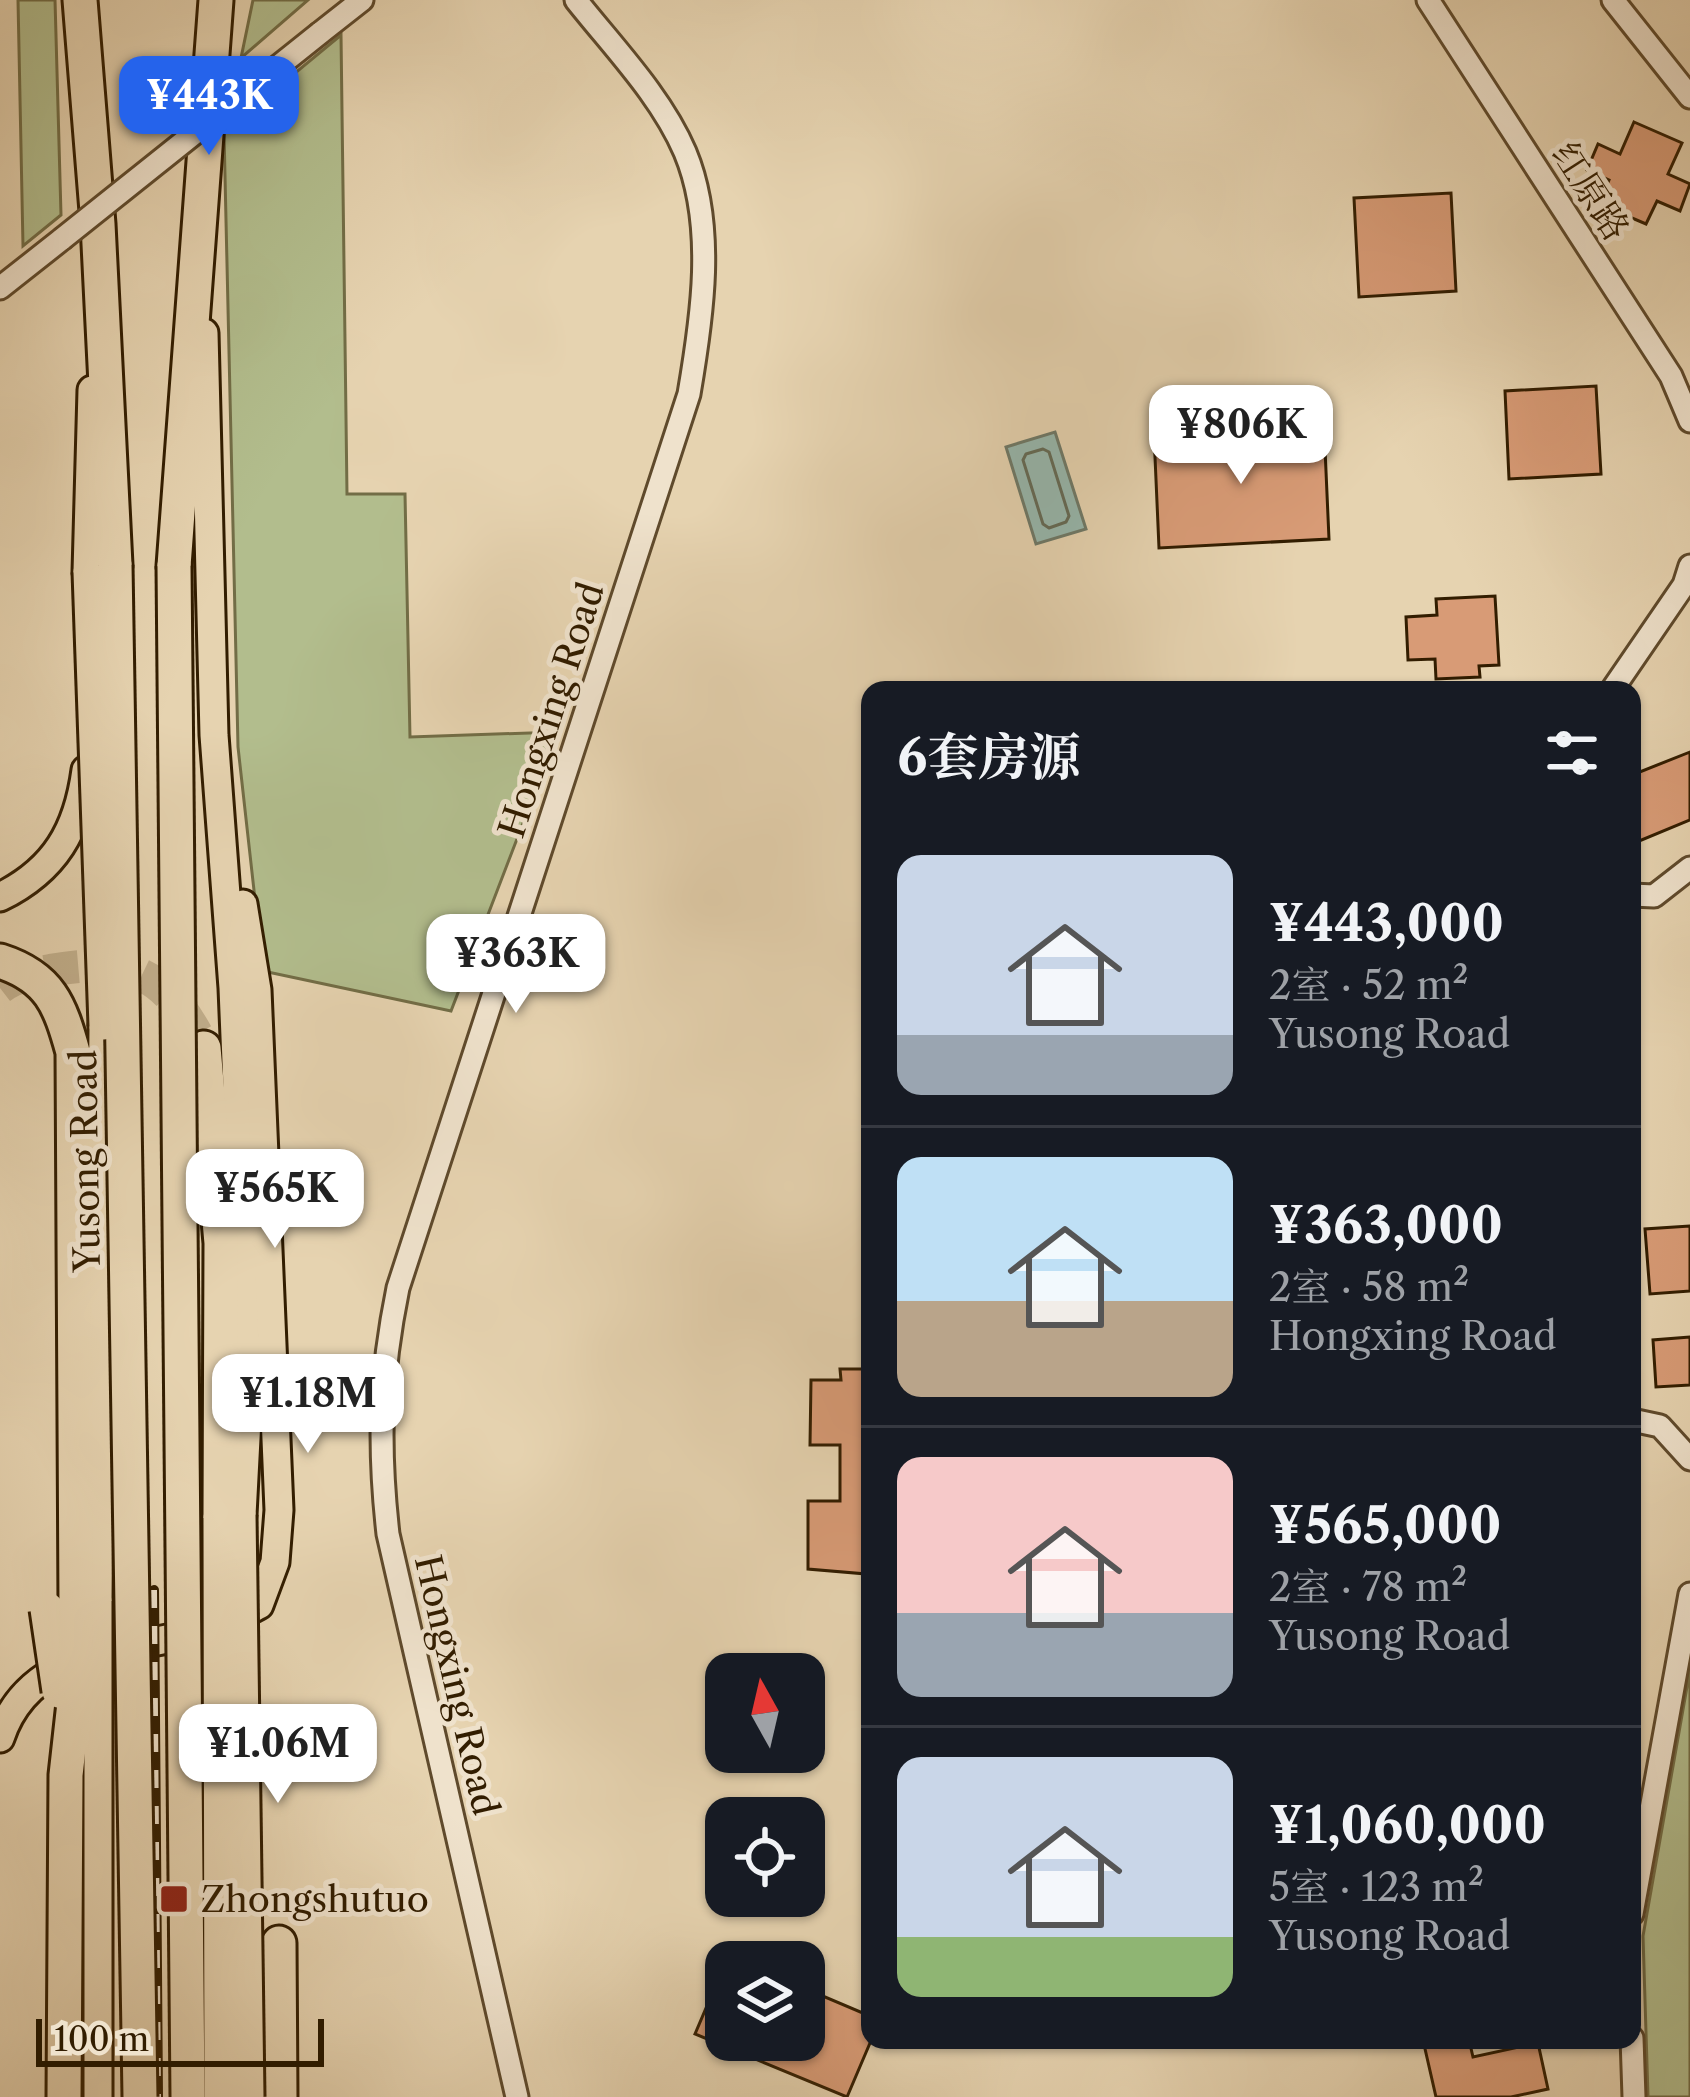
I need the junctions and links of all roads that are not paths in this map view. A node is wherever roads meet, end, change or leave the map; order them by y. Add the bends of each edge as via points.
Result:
1 (80, 0) edge
2 (216, 0) edge
3 (362, 0) edge
4 (576, 0) edge
5 (1428, 0) edge
6 (1613, 0) edge
7 (1690, 97) edge
8 (201, 257) junction
9 (0, 288) edge
10 (1690, 421) edge
11 (1690, 566) edge
12 (101, 569) junction
13 (1618, 681) edge
14 (90, 736) junction
15 (1690, 868) edge
16 (1641, 895) edge
17 (0, 897) edge
18 (0, 961) edge
19 (245, 989) junction
20 (204, 1048) tunnel mouth
21 (1641, 1422) edge
22 (1690, 1459) edge
23 (231, 1516) junction
24 (1690, 1594) edge
25 (74, 1605) junction
26 (0, 1738) edge
27 (1641, 1864) edge
28 (67, 1919) junction
29 (279, 1943) dead end
30 (277, 1978) junction
31 (221, 1995) junction
32 (1632, 2049) edge
33 (64, 2097) edge
34 (85, 2097) edge
35 (98, 2097) edge
36 (140, 2097) edge
37 (188, 2097) edge
38 (221, 2097) edge
39 (239, 2097) edge
40 (250, 2097) edge
41 (260, 2097) edge
42 (280, 2097) edge
43 (517, 2097) edge
44 (1634, 2097) edge

1 - 12 highway, Yusong Road via 98,224
2 - 8 highway
3 - 9 street, bridge
4 - 43 street, Hongxing Road via 656,100 686,154 703,271 699,336 689,394 398,1288 382,1364 379,1450 388,1534
5 - 10 street, 红原路 via 1671,376
6 - 7 street
8 - 19 main road via 214,735
8 - 37 highway, bridge via 174,566
11 - 13 street
12 - 14 main road, Yusong Road, bridge
12 - 36 highway, Yusong Road, bridge
14 - 17 main road, bridge via 82,802 63,848
14 - 25 main road, Yusong Road, bridge via 103,1026
15 - 16 street via 1654,896
18 - 25 highway via 37,976 61,1011 73,1052
19 - 23 main road via 247,1418
19 - 26 main road via 279,1510 275,1562 259,1605 213,1629 88,1654 43,1678 8,1713
20 - 23 highway
21 - 22 street via 1660,1426
23 - 31 highway, bridge
23 - 40 main road, bridge
24 - 27 street
25 - 28 highway, bridge
25 - 35 main road, Yusong Road, bridge
28 - 33 highway, bridge
28 - 34 highway, bridge
29 - 30 highway
30 - 41 main road
30 - 42 highway
31 - 38 highway, bridge
31 - 39 highway, bridge
32 - 44 street

